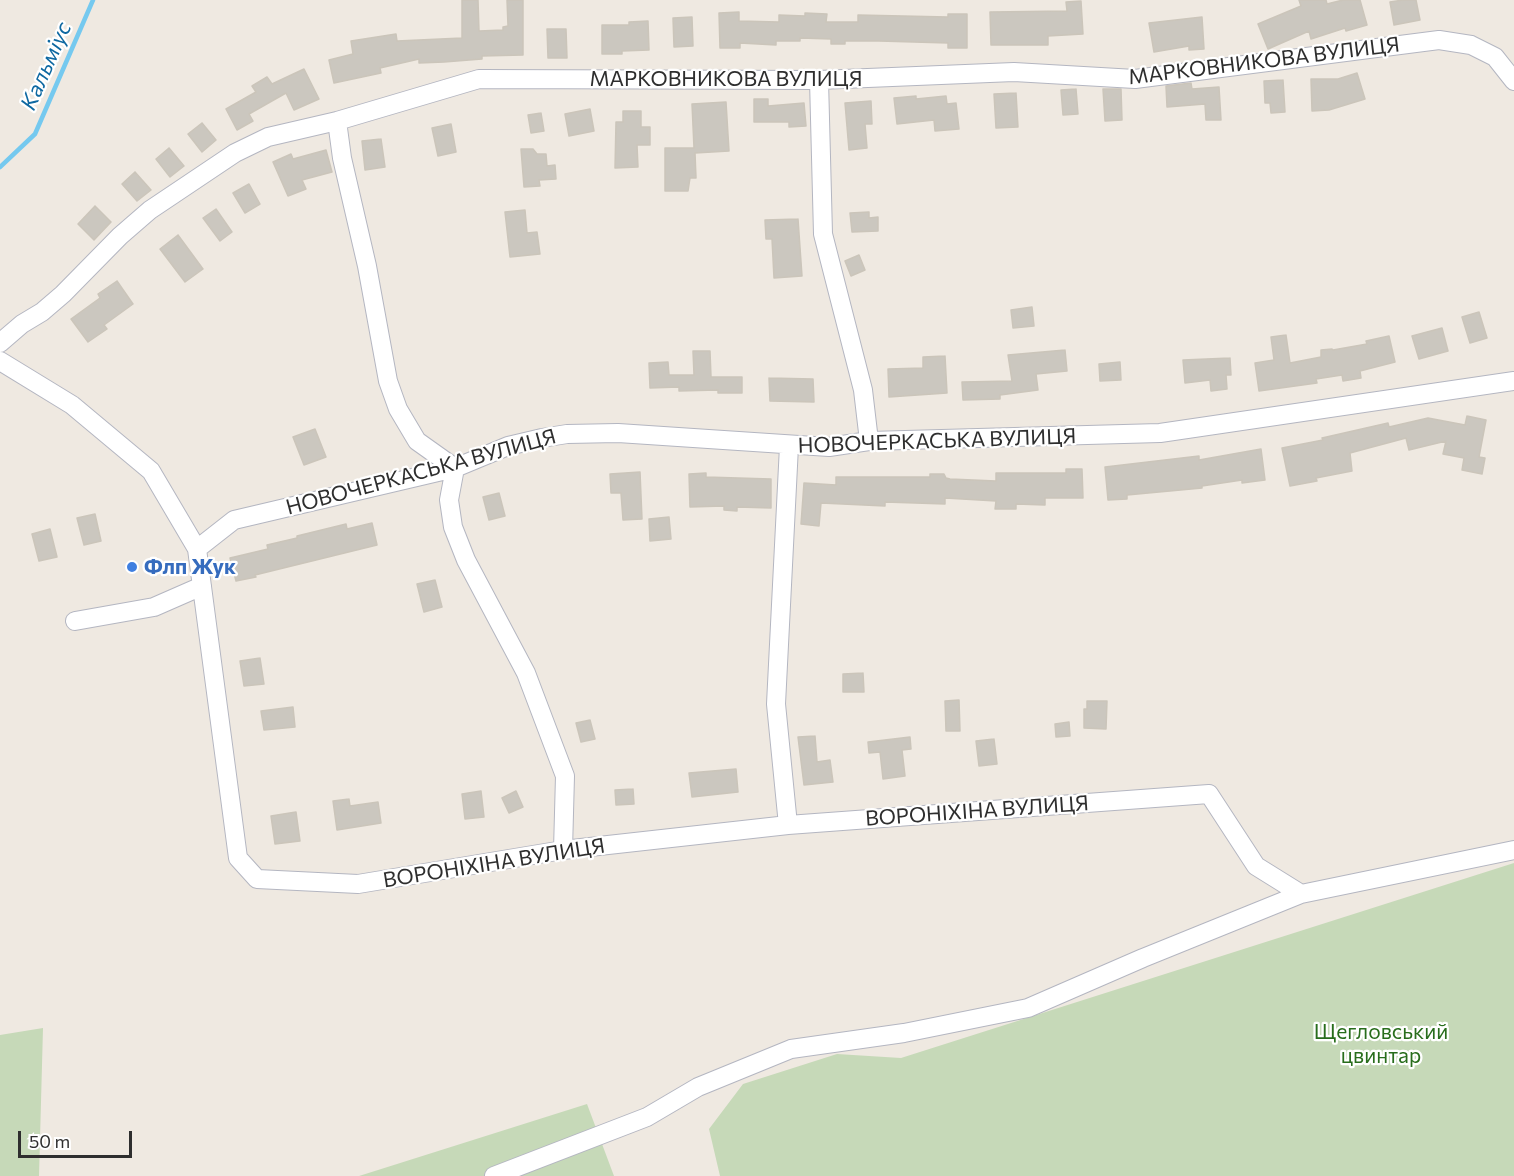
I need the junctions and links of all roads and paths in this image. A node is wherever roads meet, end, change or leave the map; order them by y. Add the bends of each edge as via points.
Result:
1 (819, 80) junction
2 (1514, 81) edge
3 (337, 121) junction
4 (0, 343) edge
5 (0, 361) edge
6 (1514, 381) edge
7 (869, 441) junction
8 (789, 446) junction
9 (455, 468) junction
10 (198, 549) junction
11 (202, 586) junction
12 (75, 621) dead end
13 (788, 825) junction
14 (563, 850) junction
15 (1514, 850) edge
16 (1300, 894) junction
17 (494, 1176) edge

1 - 2 street, МАРКОВНИКОВА ВУЛИЦЯ via 1014,72 1135,79 1439,40 1471,45 1494,57
1 - 3 street, МАРКОВНИКОВА ВУЛИЦЯ via 479,79
1 - 7 street via 823,234 863,390
3 - 4 street, МАРКОВНИКОВА ВУЛИЦЯ via 268,137 182,187 120,236 42,312
3 - 9 street via 388,381 398,409 417,441
5 - 10 street, ВОРОНІХІНА ВУЛИЦЯ via 72,405 151,471
6 - 7 street, НОВОЧЕРКАСЬКА ВУЛИЦЯ via 1160,434
7 - 8 street, НОВОЧЕРКАСЬКА ВУЛИЦЯ via 829,447
8 - 9 street, НОВОЧЕРКАСЬКА ВУЛИЦЯ via 618,433 567,434 508,446
8 - 13 street via 777,704
9 - 10 street, НОВОЧЕРКАСЬКА ВУЛИЦЯ via 234,520
9 - 14 street via 449,500 453,527 466,560 526,673 565,776
10 - 11 street, ВОРОНІХІНА ВУЛИЦЯ
11 - 12 street via 154,607
11 - 14 street, ВОРОНІХІНА ВУЛИЦЯ via 238,858 256,879 358,884
13 - 14 street, ВОРОНІХІНА ВУЛИЦЯ
13 - 16 street, ВОРОНІХІНА ВУЛИЦЯ via 1209,794 1256,866
15 - 16 street
16 - 17 street via 1028,1008 904,1033 791,1049 698,1087 647,1117

